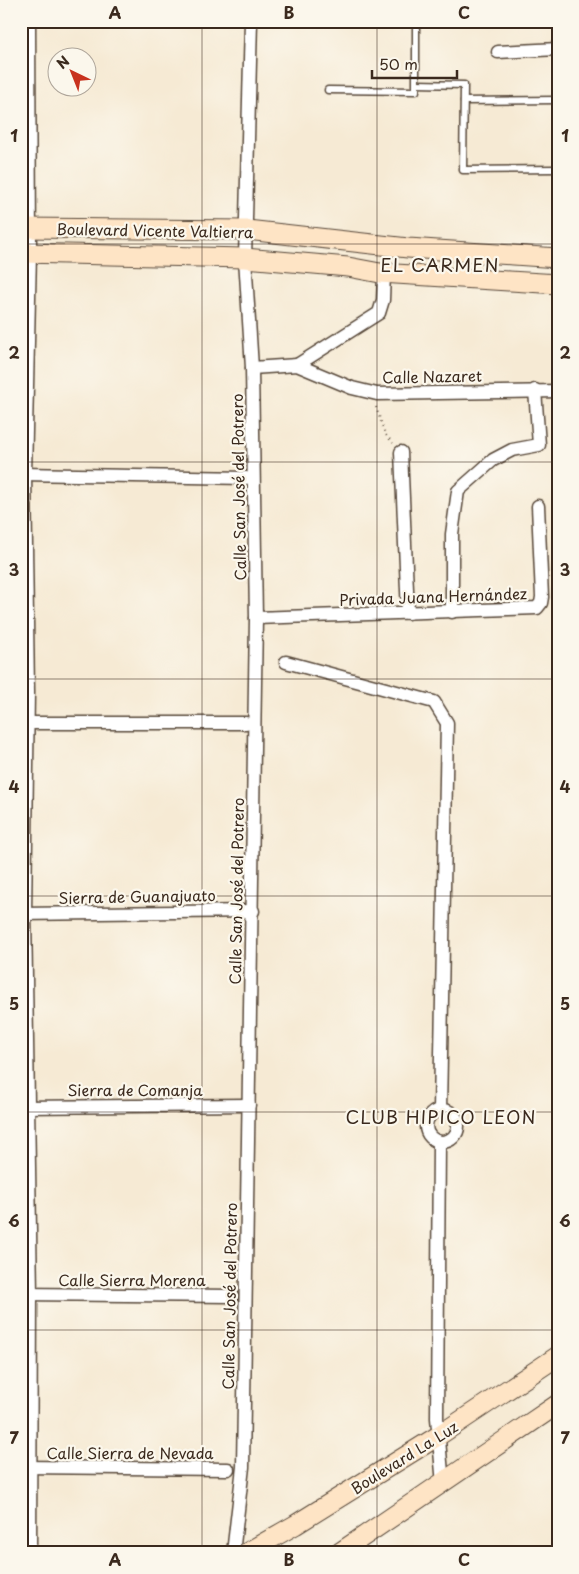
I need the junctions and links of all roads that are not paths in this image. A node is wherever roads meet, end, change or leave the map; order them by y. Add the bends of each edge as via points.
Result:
1 (29, 21) edge
2 (251, 21) edge
3 (416, 21) edge
4 (558, 49) edge
5 (498, 52) dead end
6 (25, 72) edge
7 (417, 84) junction
8 (328, 90) dead end
9 (558, 100) edge
10 (464, 101) junction
11 (558, 169) edge
12 (26, 228) edge
13 (247, 230) junction
14 (26, 253) edge
15 (245, 258) junction
16 (558, 258) edge
17 (384, 273) junction
18 (558, 284) edge
19 (297, 365) junction
20 (252, 368) junction
21 (535, 390) junction
22 (558, 391) edge
23 (401, 452) road end
24 (23, 474) edge
25 (246, 478) dead end
26 (538, 506) dead end
27 (452, 612) junction
28 (408, 613) junction
29 (256, 618) junction
30 (286, 662) dead end
31 (24, 723) edge
32 (246, 723) dead end
33 (253, 911) junction
34 (23, 914) edge
35 (249, 1105) junction
36 (25, 1106) edge
37 (440, 1110) junction
38 (439, 1142) junction
39 (26, 1294) edge
40 (232, 1296) dead end
41 (558, 1356) edge
42 (558, 1404) edge
43 (438, 1436) junction
44 (26, 1467) edge
45 (228, 1468) dead end
46 (442, 1484) junction
47 (30, 1553) edge
48 (233, 1553) edge
49 (246, 1553) edge
50 (340, 1553) edge

1 - 6 street
2 - 13 street, Calle San José del Potrero
3 - 7 lane
4 - 5 street
6 - 12 street
7 - 8 lane via 416,91
7 - 10 lane via 464,85
9 - 10 lane
10 - 11 lane via 463,170
12 - 13 main road, Boulevard Vicente Valtierra
12 - 14 street
13 - 15 street, Calle San José del Potrero
13 - 16 main road, Boulevard Vicente Valtierra via 408,248
14 - 15 main road, Boulevard Vicente Valtierra
14 - 24 street
15 - 17 main road, Boulevard Vicente Valtierra
15 - 20 street, Calle San José del Potrero
17 - 18 main road, Boulevard Vicente Valtierra
17 - 19 street via 379,313
19 - 20 street, Calle Nazaret
19 - 21 street, Calle Nazaret via 372,393
20 - 29 street, Calle San José del Potrero
21 - 22 street, Calle Nazaret
21 - 27 street via 540,445 512,450 493,460 458,491 452,534
23 - 28 street
24 - 25 street
24 - 31 street
26 - 27 street, Privada Juana Hernández via 540,605 531,609
27 - 28 street, Privada Juana Hernández
28 - 29 street, Privada Juana Hernández
29 - 33 street, Calle San José del Potrero
30 - 37 street via 434,702 448,723
31 - 32 street
31 - 34 street
33 - 34 street, Sierra de Guanajuato
33 - 35 street, Calle San José del Potrero
34 - 36 street
35 - 36 street, Sierra de Comanja
35 - 48 street, Calle San José del Potrero via 242,1467
36 - 39 street
37 - 38 street via 431,1113 426,1121 431,1139
37 - 38 street via 448,1110 454,1115 458,1130 454,1138
38 - 43 street
39 - 40 street, Calle Sierra Morena
39 - 44 street
41 - 43 main road, Boulevard La Luz
42 - 46 main road
43 - 46 street
43 - 49 main road, Boulevard La Luz
44 - 45 street, Calle Sierra de Nevada
44 - 47 street
46 - 50 main road

